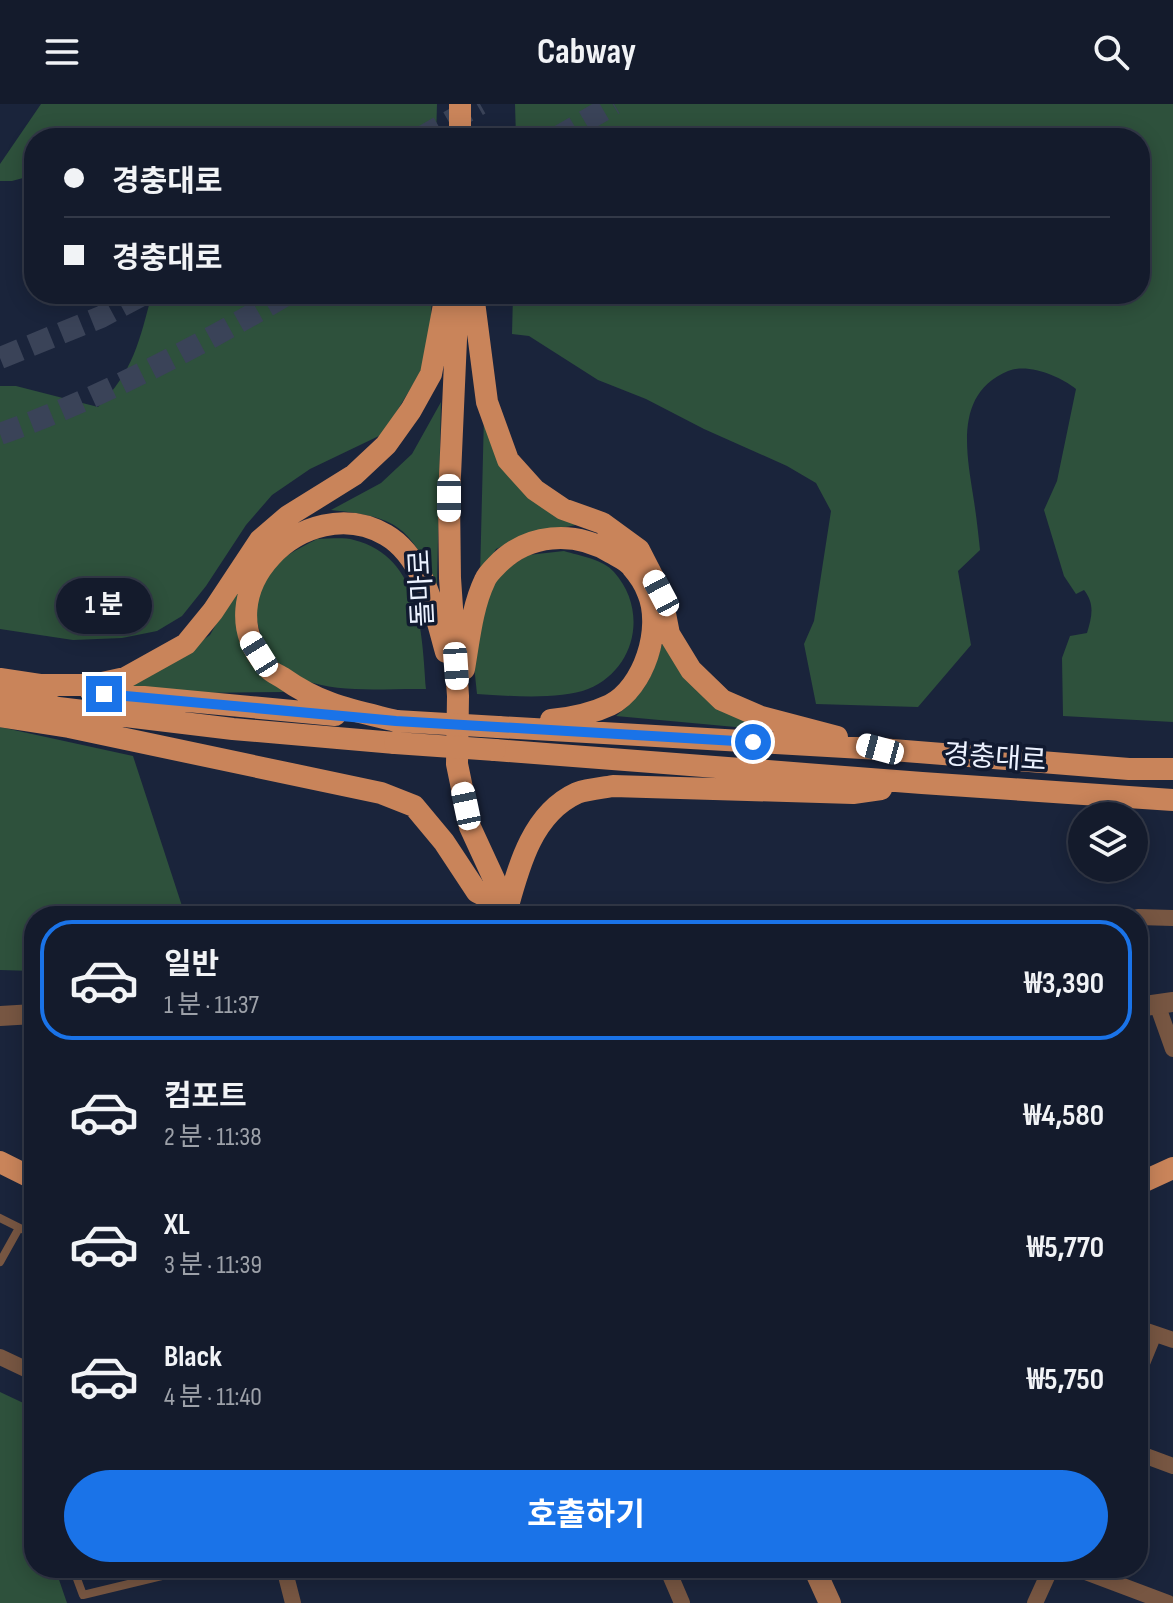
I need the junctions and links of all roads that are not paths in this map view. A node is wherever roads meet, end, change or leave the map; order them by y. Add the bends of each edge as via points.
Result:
1 (460, 104) edge
2 (460, 128) edge
3 (444, 304) edge
4 (458, 304) edge
5 (474, 304) edge
6 (0, 679) edge
7 (41, 685) junction
8 (458, 696) junction
9 (0, 701) edge
10 (0, 716) edge
11 (396, 732) junction
12 (497, 738) junction
13 (880, 749) junction
14 (1173, 769) edge
15 (922, 783) junction
16 (1173, 800) edge
17 (498, 906) edge
18 (505, 906) edge
19 (510, 906) edge
20 (1148, 917) edge
21 (1173, 918) edge
22 (1156, 1004) edge
23 (24, 1015) edge
24 (0, 1016) edge
25 (1173, 1049) edge
26 (0, 1162) edge
27 (1173, 1168) edge
28 (24, 1174) edge
29 (1148, 1179) edge
30 (0, 1218) edge
31 (19, 1228) junction
32 (24, 1230) edge
33 (0, 1262) edge
34 (1148, 1332) edge
35 (1154, 1334) junction
36 (1173, 1340) edge
37 (1148, 1349) edge
38 (0, 1357) edge
39 (24, 1368) edge
40 (1148, 1457) edge
41 (1173, 1466) edge
42 (77, 1578) edge
43 (154, 1578) edge
44 (287, 1578) edge
45 (671, 1578) edge
46 (819, 1578) edge
47 (1046, 1578) edge
48 (1100, 1578) edge
49 (1158, 1601) edge
50 (293, 1603) edge
51 (682, 1603) edge
52 (830, 1603) edge
53 (1035, 1603) edge

1 - 2 main road
3 - 7 main road via 431,374 386,445 354,475 260,540 186,644 125,678 93,685
4 - 8 main road, 돌마로 via 449,514
5 - 13 main road via 487,402 508,460 553,503 602,523 639,550 661,593 669,634 691,670 722,700 761,717
6 - 7 main road, 경충대로
7 - 11 main road, 경충대로
8 - 11 main road via 429,595 415,564 387,536 354,523 318,526 284,541 257,572 245,608 251,640 268,668 324,703
8 - 12 main road via 486,577 510,551 536,540 568,538 601,546 631,564 649,594 652,624 649,653 636,682 612,704
8 - 18 main road, 돌마로 via 457,764 470,827
9 - 11 main road, 경충대로 via 233,729
10 - 17 main road via 381,793 414,806 477,892
11 - 12 main road, 경충대로, bridge
12 - 13 main road, 경충대로
12 - 15 main road, 경충대로
13 - 14 main road, 경충대로
15 - 16 main road, 경충대로
15 - 19 main road via 853,793 613,786 578,792 553,808 533,834
20 - 21 street
22 - 25 street
23 - 24 street
26 - 28 main road
27 - 29 main road
30 - 31 lane
31 - 32 lane
31 - 33 lane
34 - 35 street
35 - 36 street
35 - 37 street
38 - 39 street
40 - 41 street
42 - 43 lane via 83,1595
44 - 50 street
45 - 51 street
46 - 52 main road
47 - 53 street
48 - 49 street

